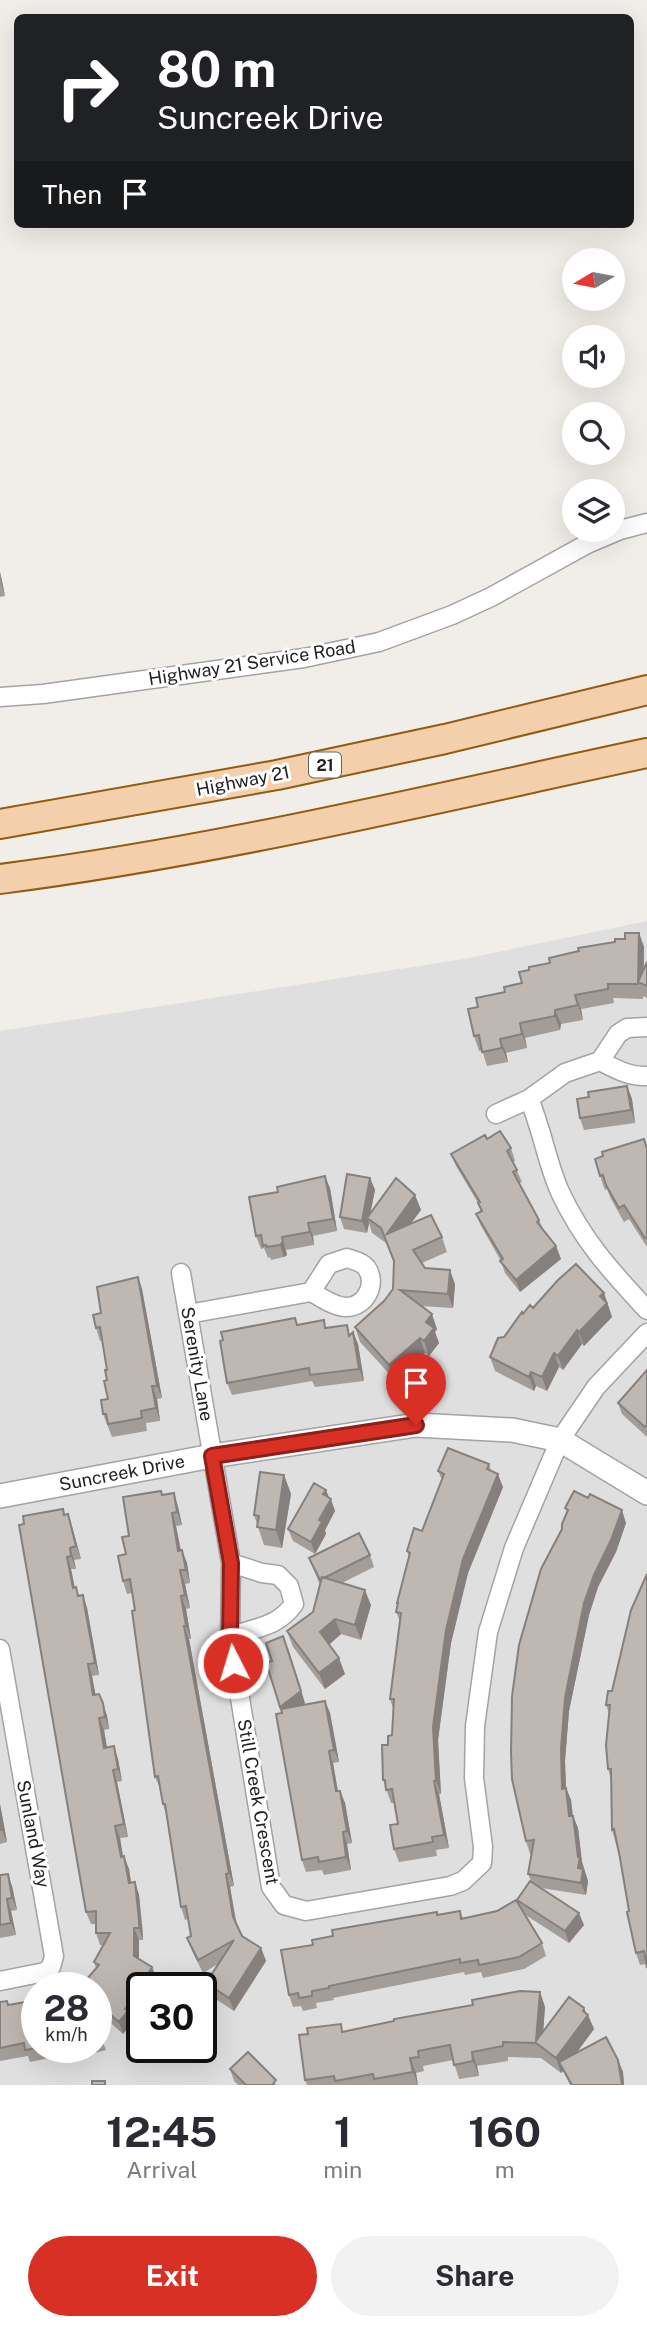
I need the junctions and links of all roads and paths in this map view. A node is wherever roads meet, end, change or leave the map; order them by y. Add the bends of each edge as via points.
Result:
1 (647, 523) edge
2 (647, 690) edge
3 (0, 697) edge
4 (647, 753) edge
5 (0, 824) edge
6 (0, 879) edge
7 (647, 1027) edge
8 (600, 1061) junction
9 (647, 1076) edge
10 (528, 1099) junction
11 (496, 1114) dead end
12 (181, 1273) dead end
13 (311, 1292) dead end
14 (647, 1310) edge
15 (188, 1314) junction
16 (647, 1333) edge
17 (560, 1440) junction
18 (212, 1456) junction
19 (647, 1493) edge
20 (0, 1496) edge
21 (231, 1563) junction
22 (230, 1637) junction
23 (0, 1649) edge
24 (9, 1753) edge
25 (0, 1981) edge

1 - 3 street, Highway 21 Service Road via 587,544 491,597 379,642 304,658
2 - 5 main road, Highway 21 / 21 via 277,775
4 - 6 main road via 138,859
7 - 8 street via 627,1028 618,1034
8 - 9 street via 624,1073
8 - 10 street via 565,1073
10 - 11 street
10 - 14 street via 576,1225 601,1261
12 - 15 street, Serenity Lane
13 - 15 street
15 - 18 street, Serenity Lane
16 - 17 street via 596,1387
17 - 18 street, Suncreek Drive via 512,1430 416,1425
17 - 19 street, Suncreek Drive
17 - 22 street, Still Creek Crescent via 514,1548 488,1632 474,1778 482,1863 463,1881 306,1911 284,1905 271,1886
18 - 20 street, Suncreek Drive
18 - 21 street, Still Creek Crescent
21 - 22 street, Still Creek Crescent
21 - 22 street via 278,1575 289,1586 294,1604 272,1625
23 - 24 street, Sunland Way
24 - 25 street, Sunland Way via 54,1956 45,1972

